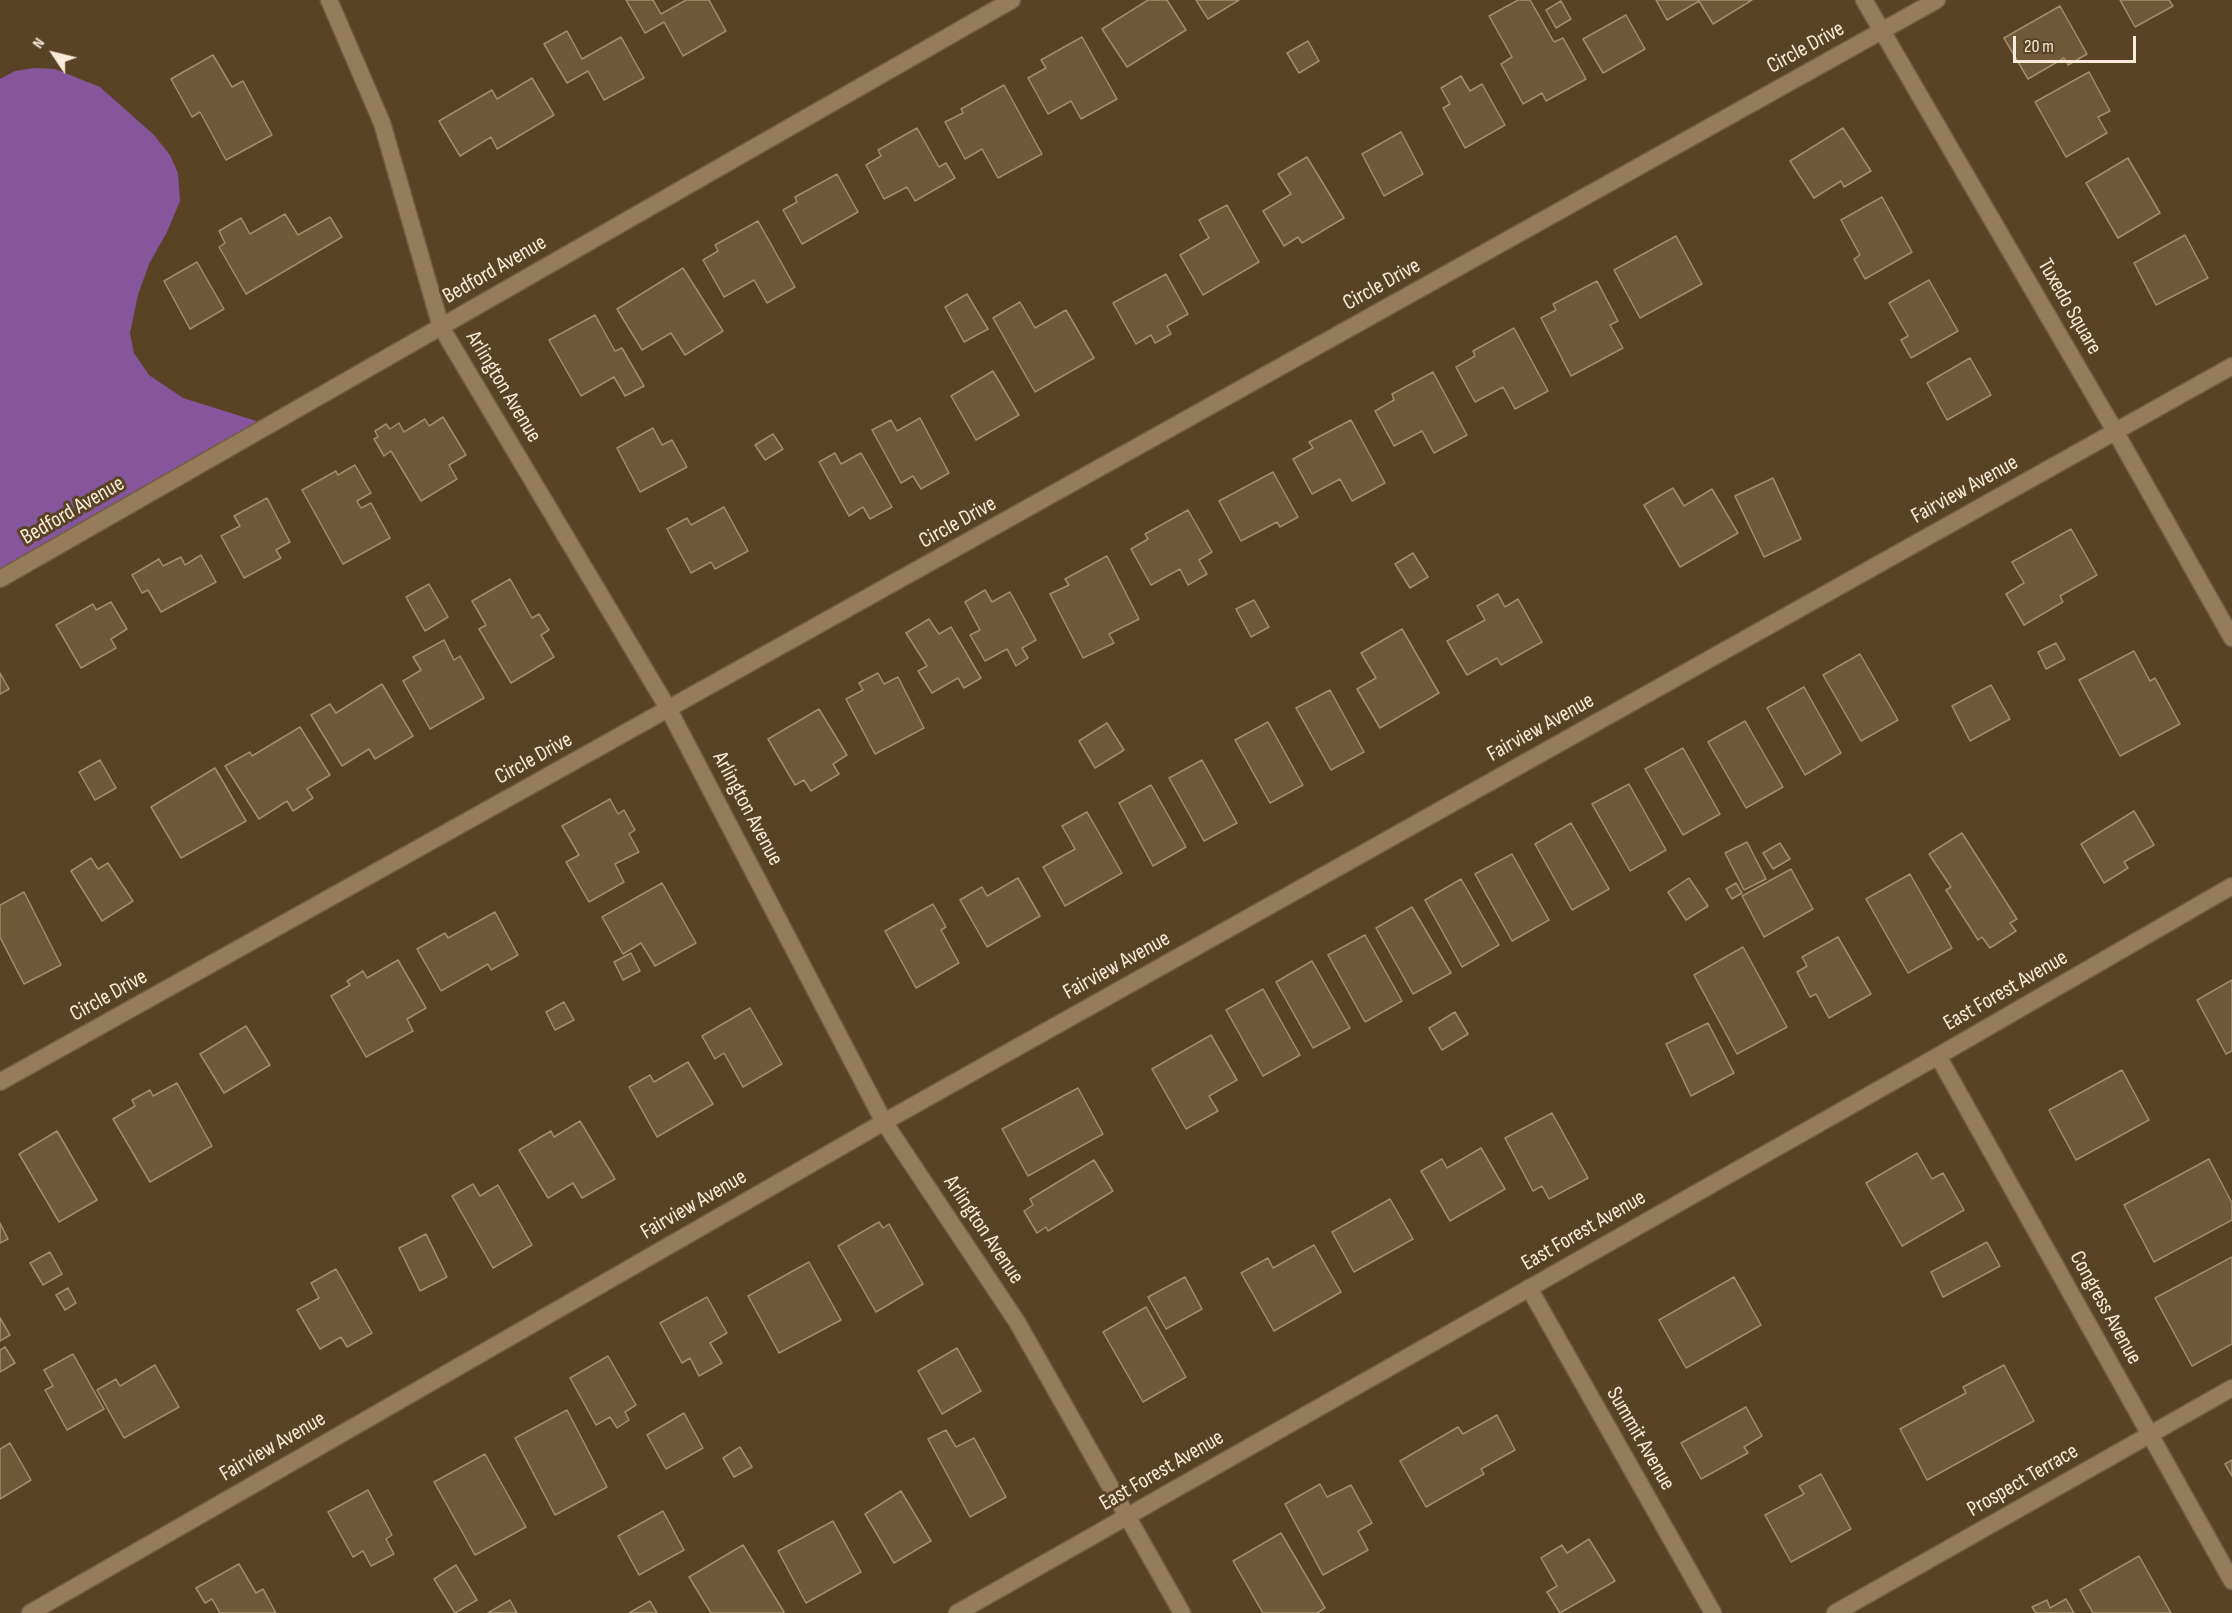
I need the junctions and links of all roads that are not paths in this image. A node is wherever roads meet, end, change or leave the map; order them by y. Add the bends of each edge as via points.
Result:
1 (328, 0) edge
2 (1012, 0) edge
3 (1864, 0) edge
4 (1936, 0) edge
5 (1882, 32) junction
6 (441, 327) junction
7 (2232, 366) edge
8 (2115, 431) junction
9 (0, 579) edge
10 (2232, 638) edge
11 (669, 710) junction
12 (2232, 886) edge
13 (1938, 1056) junction
14 (0, 1082) edge
15 (884, 1122) junction
16 (1529, 1288) junction
17 (2232, 1388) edge
18 (2150, 1435) junction
19 (1128, 1517) junction
20 (2232, 1581) edge
21 (30, 1613) edge
22 (957, 1613) edge
23 (1182, 1613) edge
24 (1713, 1613) edge
25 (1836, 1613) edge

1 - 6 street, Arlington Avenue via 382,123
2 - 6 street, Bedford Avenue
3 - 5 street, Tuxedo Square
4 - 5 street, Circle Drive
5 - 8 street, Tuxedo Square
5 - 11 street, Circle Drive
6 - 9 street, Bedford Avenue
6 - 11 street, Arlington Avenue
7 - 8 street, Fairview Avenue
8 - 10 street, Tuxedo Square
8 - 15 street, Fairview Avenue
11 - 14 street, Circle Drive
11 - 15 street, Arlington Avenue
12 - 13 street, East Forest Avenue
13 - 16 street, East Forest Avenue
13 - 18 street, Congress Avenue
15 - 19 street, Arlington Avenue via 1017,1322
15 - 21 street, Fairview Avenue
16 - 19 street, East Forest Avenue
16 - 24 street, Summit Avenue
17 - 18 street, Prospect Terrace
18 - 20 street, Congress Avenue
18 - 25 street, Prospect Terrace
19 - 22 street, East Forest Avenue
19 - 23 street, Arlington Avenue

